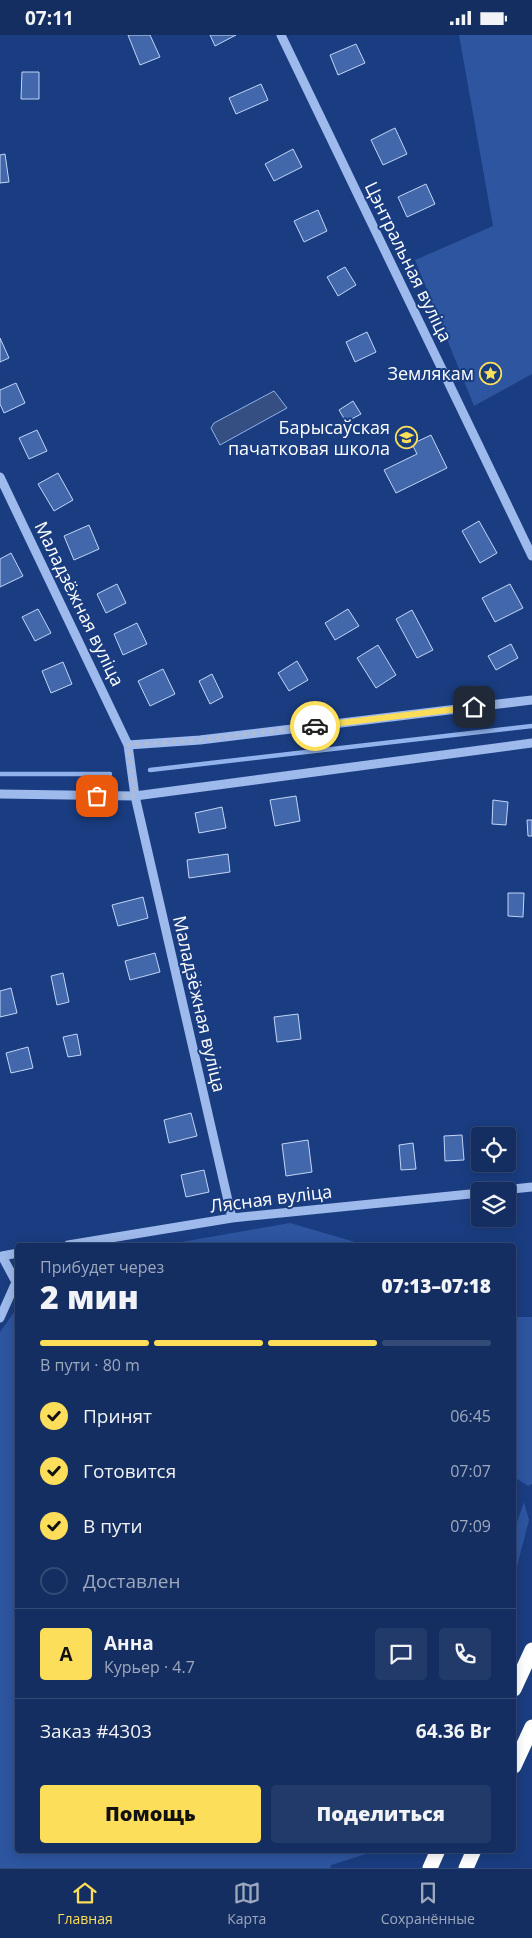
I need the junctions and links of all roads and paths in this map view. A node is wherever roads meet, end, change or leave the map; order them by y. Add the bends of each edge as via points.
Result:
1 (281, 35) edge
2 (0, 477) edge
3 (532, 556) edge
4 (532, 700) edge
5 (532, 743) edge
6 (128, 745) junction
7 (0, 795) edge
8 (135, 796) junction
9 (532, 1187) edge
10 (516, 1189) edge
11 (471, 1194) edge
12 (232, 1219) junction
13 (81, 1243) edge
14 (1, 1251) edge
15 (15, 1253) edge
16 (15, 1280) edge
17 (15, 1284) edge
18 (0, 1318) edge
19 (532, 1650) edge
20 (516, 1685) edge
21 (532, 1727) edge
22 (516, 1762) edge
23 (437, 1853) edge
24 (473, 1853) edge
25 (430, 1868) edge
26 (466, 1868) edge

1 - 3 street, Цэнтральная вуліца
2 - 6 street, Маладзёжная вуліца
4 - 6 street via 200,740
5 - 8 street
6 - 8 street, Маладзёжная вуліца
7 - 8 street
8 - 12 street, Маладзёжная вуліца
9 - 10 street
11 - 12 street, Лясная вуліца
12 - 13 street, Лясная вуліца
14 - 15 street
14 - 16 street
17 - 18 street
19 - 20 highway
21 - 22 highway
23 - 25 highway
24 - 26 highway

